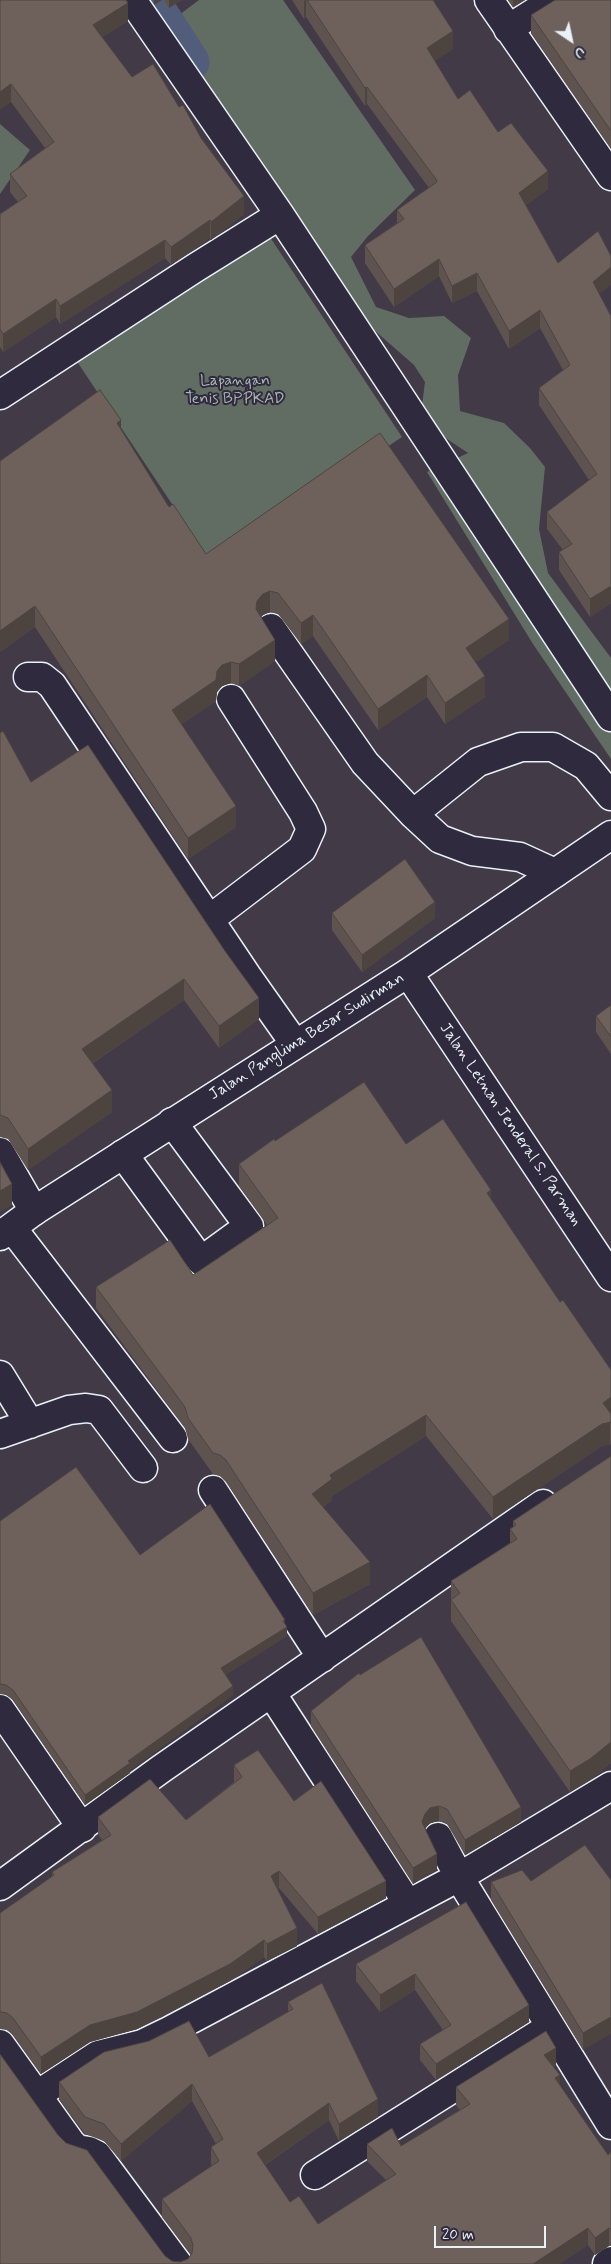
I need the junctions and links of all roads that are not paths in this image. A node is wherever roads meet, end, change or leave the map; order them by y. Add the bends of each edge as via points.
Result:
1 (132, 0) edge
2 (490, 0) edge
3 (554, 0) edge
4 (508, 29) junction
5 (611, 176) edge
6 (280, 215) junction
7 (0, 395) edge
8 (272, 628) dead end
9 (28, 676) dead end
10 (231, 699) dead end
11 (611, 717) edge
12 (611, 796) edge
13 (413, 814) junction
14 (611, 835) edge
15 (555, 873) junction
16 (210, 919) junction
17 (408, 973) junction
18 (295, 1044) junction
19 (172, 1122) junction
20 (0, 1152) edge
21 (123, 1154) junction
22 (34, 1211) junction
23 (6, 1232) edge
24 (611, 1277) edge
25 (0, 1376) edge
26 (30, 1424) junction
27 (0, 1434) edge
28 (173, 1438) dead end
29 (143, 1468) dead end
30 (213, 1490) dead end
31 (563, 1491) edge
32 (322, 1658) junction
33 (272, 1694) junction
34 (0, 1709) edge
35 (611, 1786) edge
36 (82, 1828) junction
37 (438, 1837) dead end
38 (459, 1878) junction
39 (0, 1886) edge
40 (408, 1904) junction
41 (550, 2026) junction
42 (0, 2044) edge
43 (37, 2095) junction
44 (611, 2125) edge
45 (315, 2175) dead end
46 (611, 2261) edge
47 (178, 2264) edge
48 (607, 2264) edge

1 - 6 street
2 - 4 street
3 - 4 street
4 - 5 street
6 - 7 street
6 - 11 street
8 - 13 street via 364,762
9 - 16 street via 42,677 52,685
10 - 16 street via 311,829 302,848
12 - 13 street via 586,766 553,747 521,747 478,762
13 - 15 street via 440,839 472,850 520,857
14 - 15 street, Jalan Panglima Besar Sudirman
15 - 17 street, Jalan Panglima Besar Sudirman
16 - 18 street
17 - 18 street, Jalan Panglima Besar Sudirman
17 - 24 street, Jalan Letnan Jenderal S. Parman
18 - 19 street, Jalan Panglima Besar Sudirman
19 - 21 street, Jalan Panglima Besar Sudirman
19 - 21 street via 249,1226 202,1261
20 - 22 street
21 - 22 street, Jalan Panglima Besar Sudirman
22 - 23 street, Jalan Panglima Besar Sudirman
23 - 28 street
25 - 26 street
26 - 27 street
26 - 29 street via 69,1410 99,1410
30 - 32 street
31 - 32 street
32 - 33 street
33 - 36 street via 161,1769
33 - 40 street
34 - 36 street
35 - 38 street
36 - 39 street
37 - 38 street
38 - 40 street
38 - 41 street
40 - 43 street via 170,2031 142,2044 98,2055 82,2063
41 - 44 street
41 - 45 street
42 - 43 street
43 - 47 street via 77,2149 97,2155
46 - 48 street

